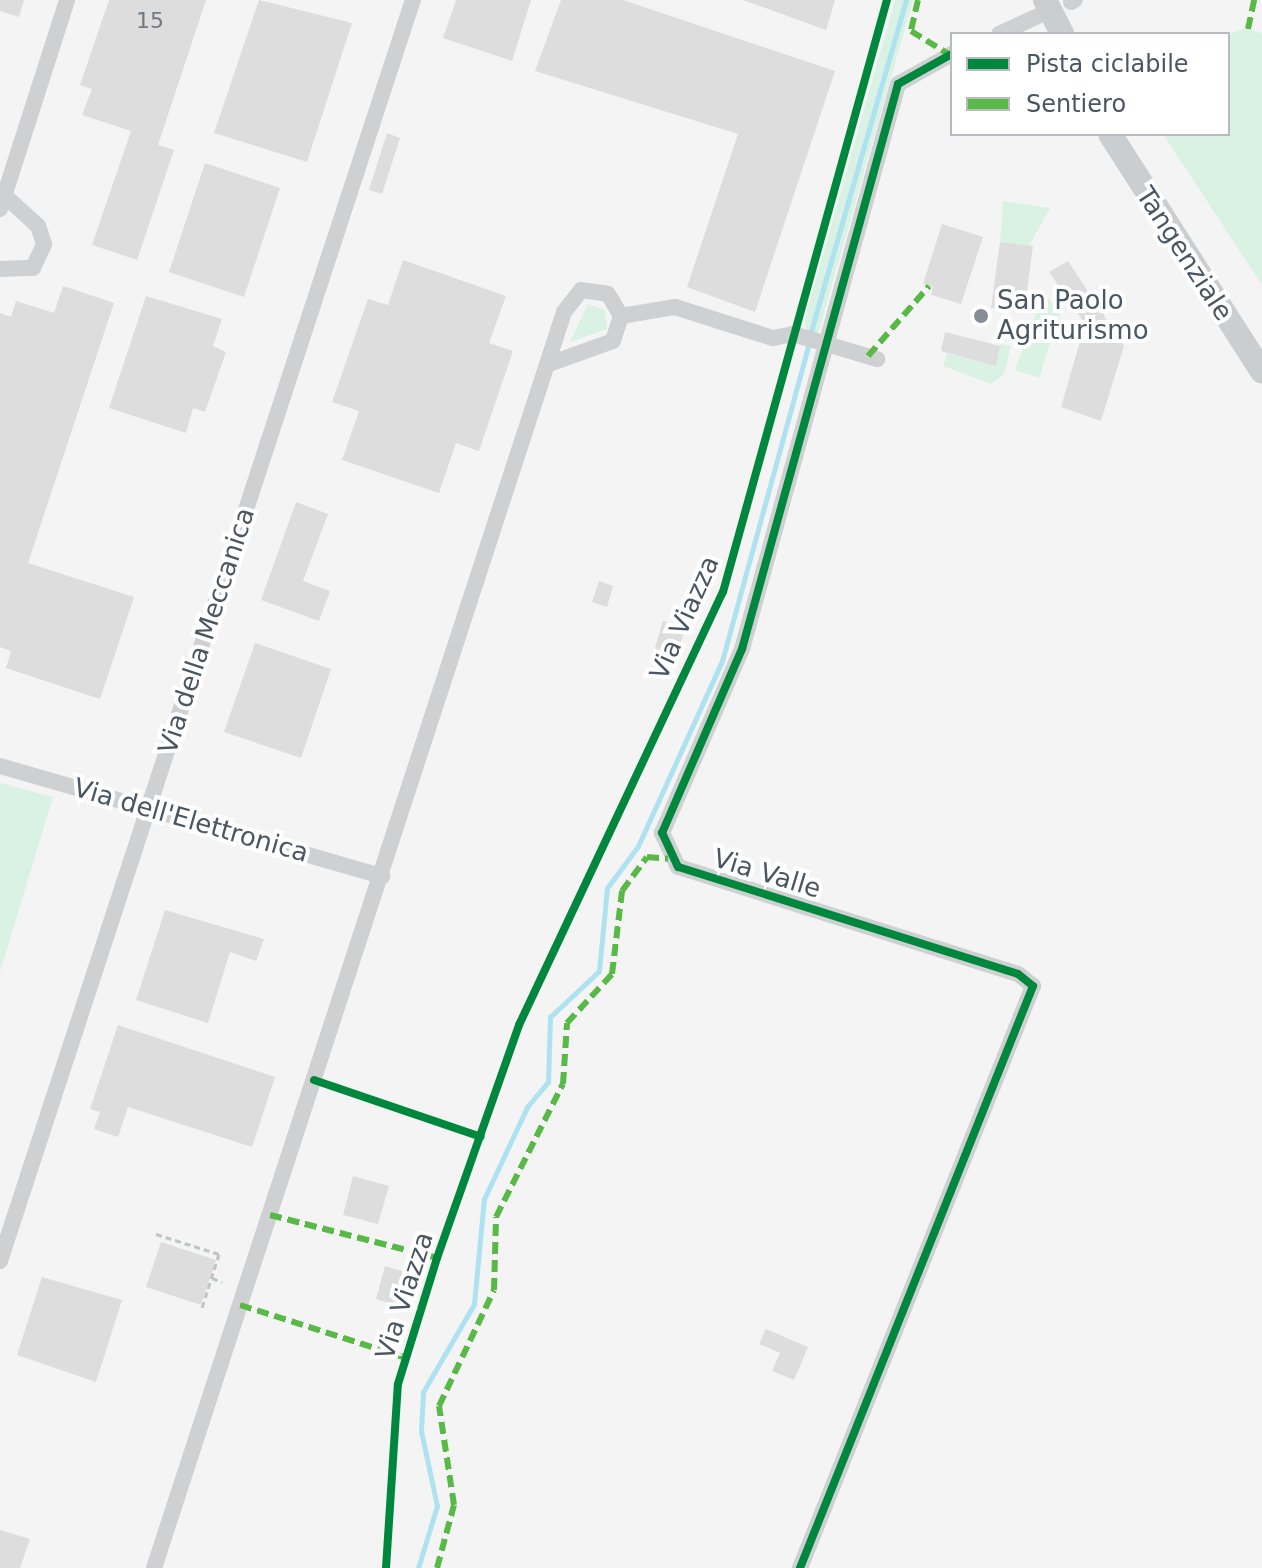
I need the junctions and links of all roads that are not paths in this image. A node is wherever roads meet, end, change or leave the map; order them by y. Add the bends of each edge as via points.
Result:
1 (67, 0) edge
2 (413, 0) edge
3 (1042, 8) edge
4 (1002, 32) edge
5 (1060, 32) edge
6 (946, 57) edge
7 (1111, 136) edge
8 (2, 202) edge
9 (0, 269) edge
10 (621, 316) junction
11 (828, 342) junction
12 (877, 359) dead end
13 (549, 364) junction
14 (1262, 372) edge
15 (0, 766) edge
16 (148, 810) junction
17 (382, 876) junction
18 (0, 1261) edge
19 (154, 1568) edge
20 (800, 1568) edge

1 - 8 street
2 - 16 street, Via della Meccanica
3 - 4 street
3 - 5 main road
6 - 11 street, Via Valle via 898,84
7 - 14 main road, Tangenziale
8 - 9 street via 38,226 44,244 33,268
10 - 11 street via 675,307 773,338 793,334
10 - 13 street via 604,349
10 - 13 street via 608,294 581,290 564,312
11 - 12 street
11 - 20 street, Via Valle via 742,649 667,821 663,846 678,867 1018,974 1033,986
13 - 17 street
15 - 16 street, Via dell'Elettronica
16 - 17 street, Via dell'Elettronica
16 - 18 street, Via della Meccanica
17 - 19 street

